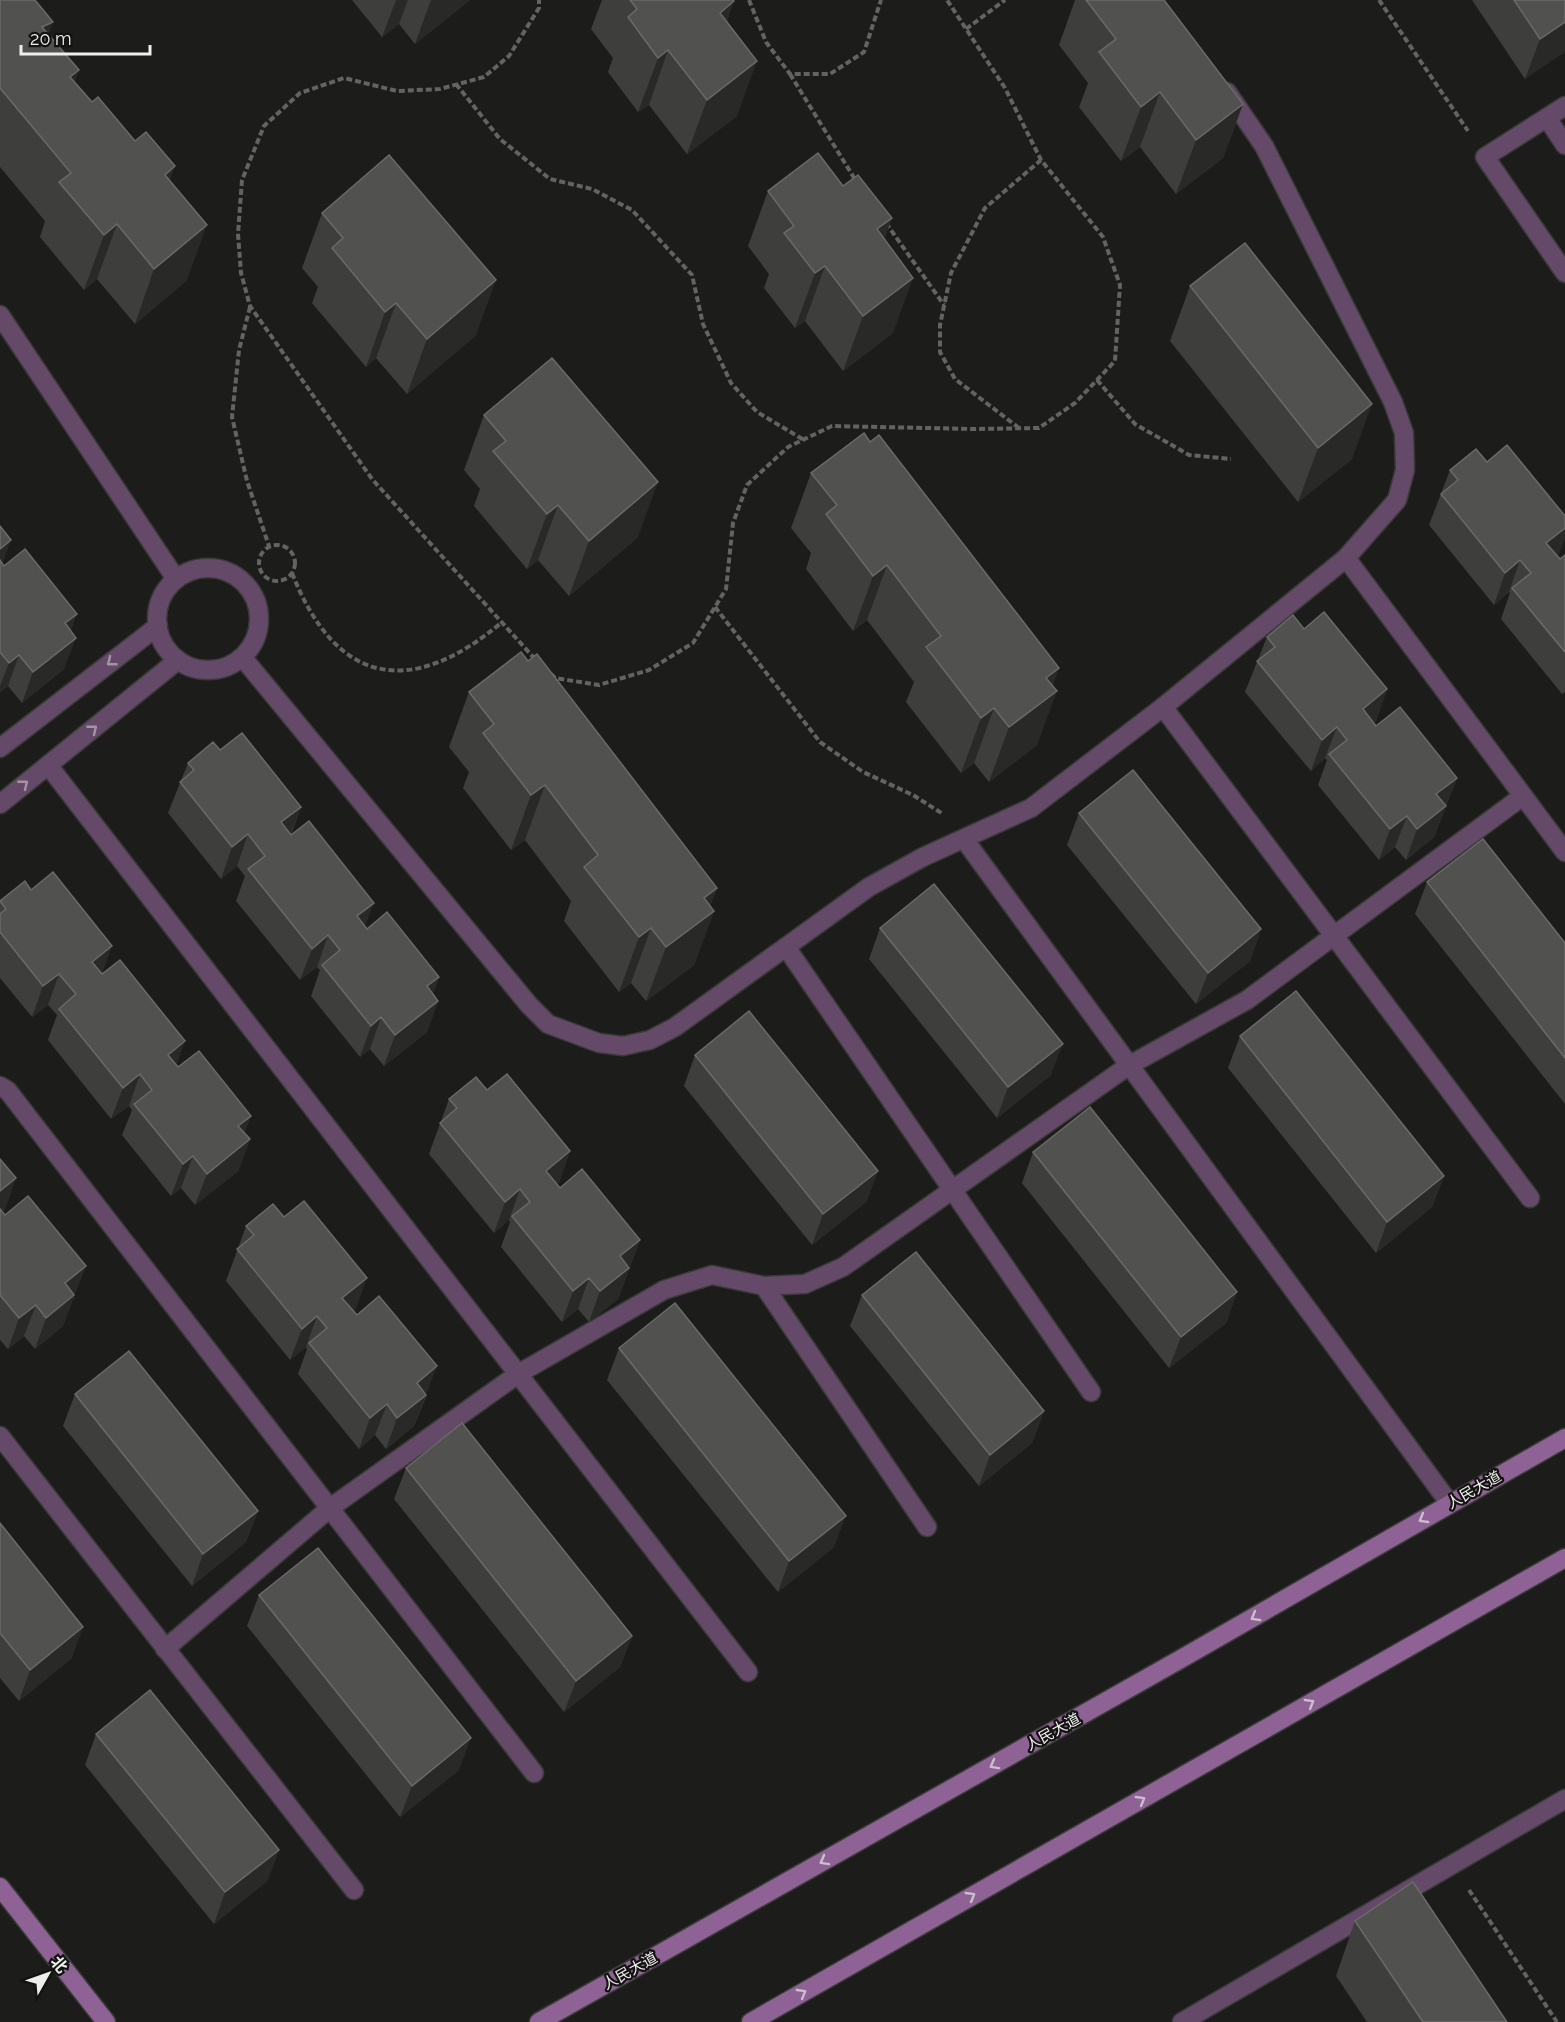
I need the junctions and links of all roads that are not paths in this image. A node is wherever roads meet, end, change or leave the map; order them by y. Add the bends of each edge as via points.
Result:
1 (1217, 78) edge
2 (1565, 106) edge
3 (1547, 118) junction
4 (1565, 145) edge
5 (1565, 273) edge
6 (0, 315) edge
7 (1346, 558) junction
8 (176, 579) junction
9 (158, 626) junction
10 (243, 658) junction
11 (178, 660) junction
12 (1163, 706) junction
13 (0, 748) edge
14 (48, 765) junction
15 (1523, 796) junction
16 (0, 804) edge
17 (964, 839) junction
18 (1565, 852) edge
19 (1334, 936) junction
20 (786, 947) junction
21 (1128, 1066) junction
22 (0, 1086) edge
23 (953, 1190) junction
24 (1530, 1198) dead end
25 (764, 1286) junction
26 (518, 1374) junction
27 (1091, 1392) dead end
28 (0, 1437) edge
29 (1565, 1438) edge
30 (1450, 1504) junction
31 (330, 1509) junction
32 (927, 1527) dead end
33 (1565, 1558) edge
34 (165, 1649) junction
35 (748, 1672) dead end
36 (534, 1773) dead end
37 (1565, 1798) edge
38 (0, 1887) edge
39 (354, 1890) dead end
40 (106, 2022) edge
41 (539, 2022) edge
42 (751, 2022) edge
43 (1182, 2022) edge

1 - 7 lane via 1264,146 1393,402 1404,433 1405,470 1397,500
2 - 3 lane
3 - 4 lane
3 - 5 lane via 1485,157
6 - 8 lane
7 - 12 lane
7 - 15 lane
8 - 9 lane via 158,609
8 - 10 lane via 209,568 226,571 247,587 259,610 260,627
9 - 11 lane via 165,645
9 -> 13 lane
10 - 11 lane via 211,671 193,669
10 - 20 lane via 548,1024 599,1043 623,1046 650,1040 675,1027
14 -> 11 lane
12 - 17 lane via 1030,808
12 - 19 lane
16 -> 14 lane
14 - 26 lane
15 - 18 lane
15 - 19 lane
17 - 20 lane via 868,887
17 - 21 lane
19 - 21 lane via 1247,1000
19 - 24 lane
20 - 23 lane
21 - 23 lane
21 - 30 lane
22 - 31 lane via 8,1091
23 - 25 lane via 843,1267 805,1284
23 - 27 lane
25 - 26 lane via 712,1275 664,1290
25 - 32 lane
26 - 31 lane
26 - 35 lane
28 - 34 lane
29 - 30 street, 人民大道
30 -> 41 street, 人民大道
31 - 34 lane
31 - 36 lane
42 -> 33 street
34 - 39 lane
37 - 43 lane
38 - 40 street

